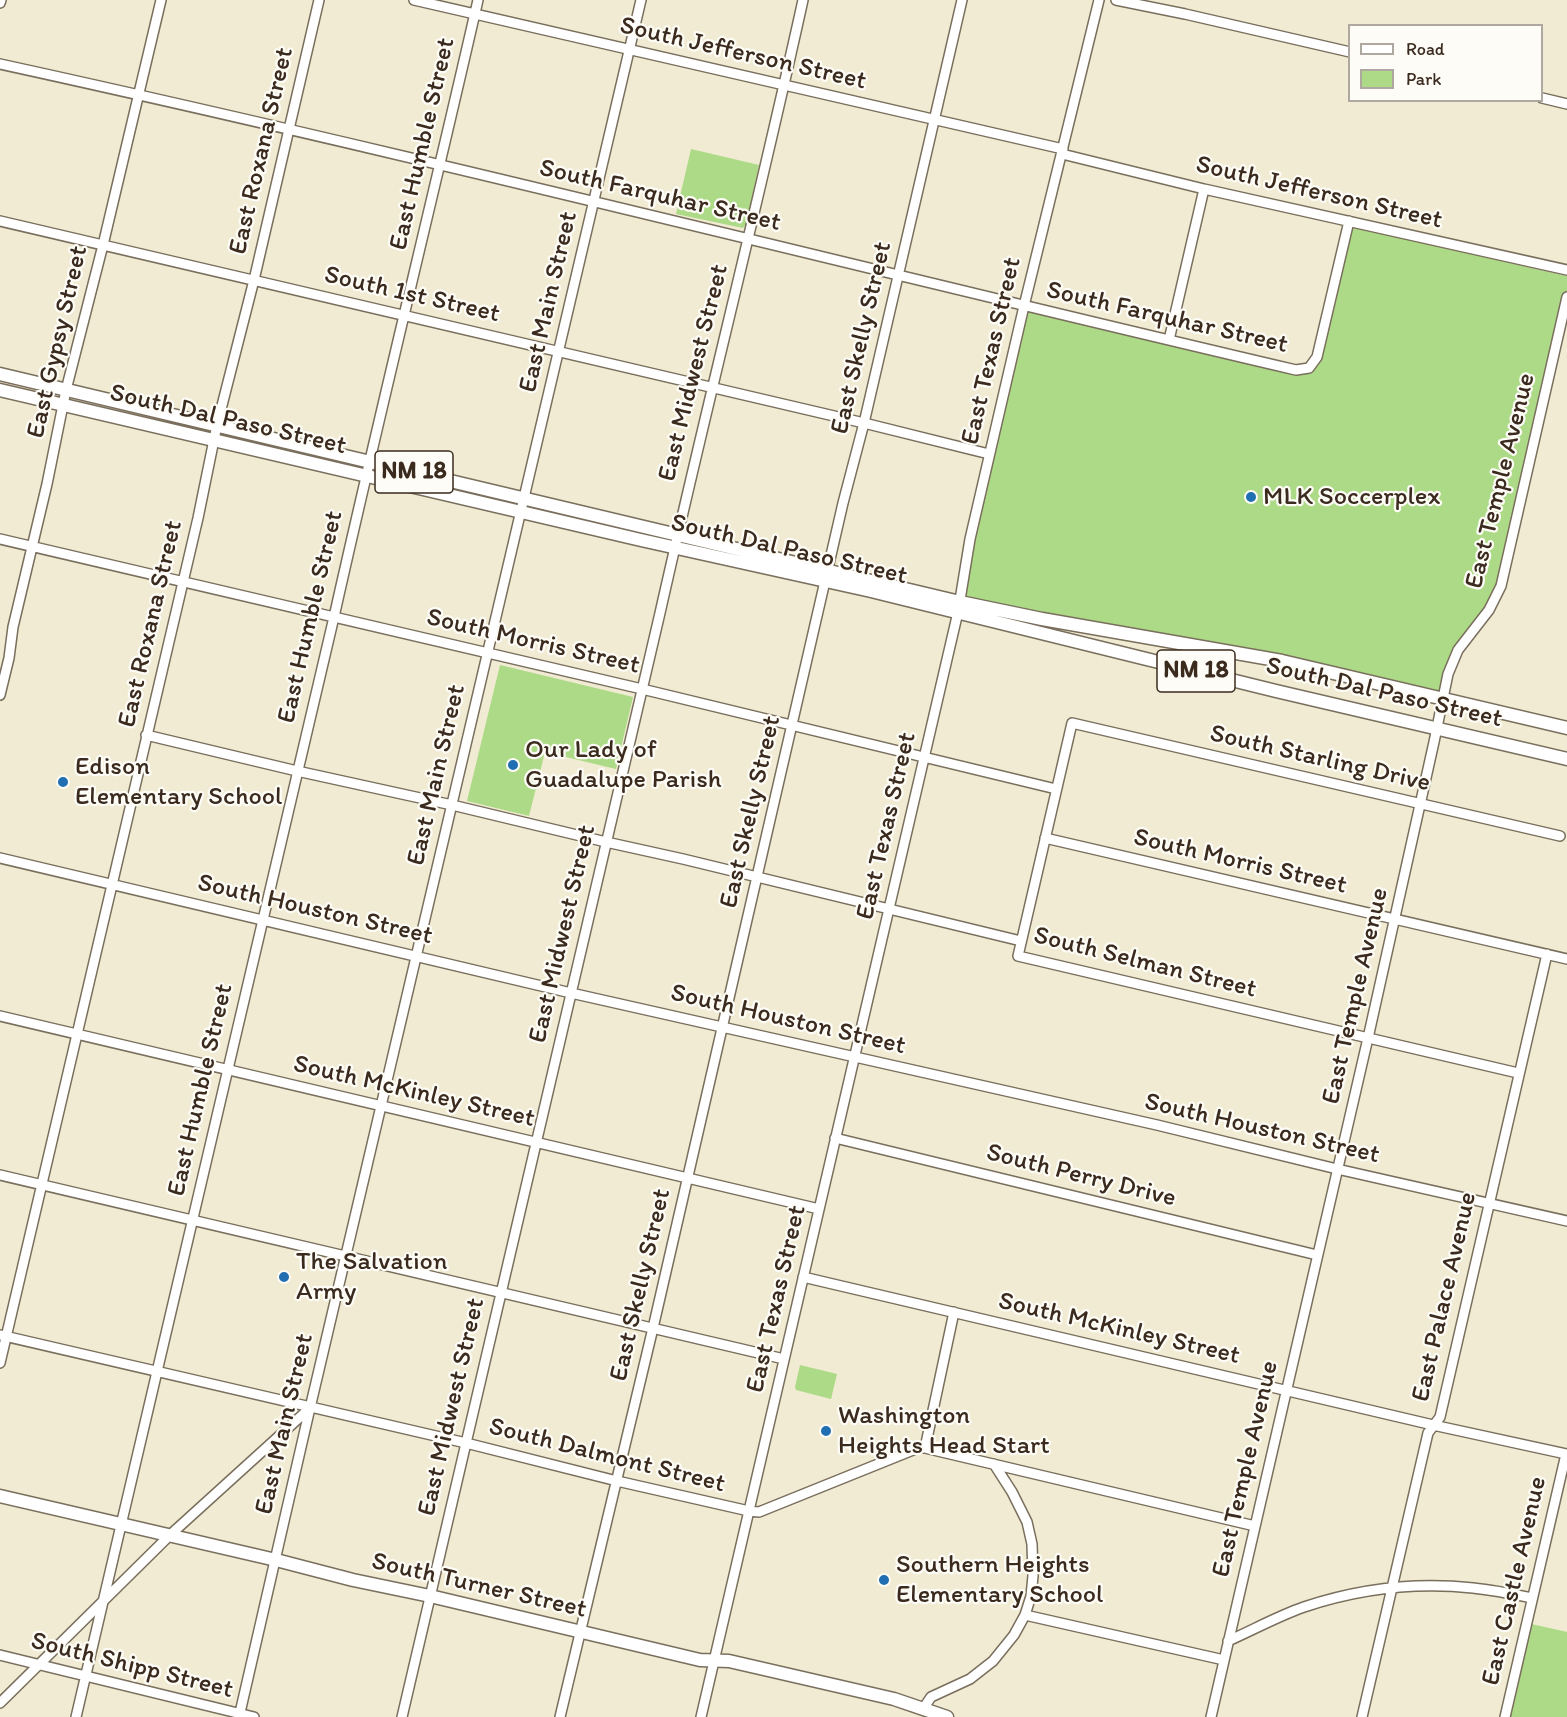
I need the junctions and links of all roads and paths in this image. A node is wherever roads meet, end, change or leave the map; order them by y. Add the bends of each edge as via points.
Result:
1 (160, 0) edge
2 (319, 0) edge
3 (414, 0) edge
4 (478, 0) edge
5 (641, 0) edge
6 (803, 0) edge
7 (962, 0) edge
8 (1099, 0) edge
9 (1116, 0) edge
10 (475, 14) junction
11 (629, 50) junction
12 (1348, 52) edge
13 (0, 64) edge
14 (784, 86) junction
15 (138, 94) junction
16 (1543, 98) edge
17 (1567, 104) edge
18 (935, 120) junction
19 (289, 130) junction
20 (1062, 152) junction
21 (440, 165) junction
22 (1204, 189) junction
23 (594, 202) junction
24 (0, 221) edge
25 (1349, 221) junction
26 (748, 238) junction
27 (103, 245) junction
28 (1567, 270) edge
29 (899, 274) junction
30 (254, 280) junction
31 (1567, 297) edge
32 (1024, 306) junction
33 (404, 315) junction
34 (1170, 340) junction
35 (559, 351) junction
36 (0, 374) edge
37 (713, 387) junction
38 (0, 390) edge
39 (66, 390) junction
40 (63, 404) junction
41 (864, 423) junction
42 (217, 425) junction
43 (214, 440) junction
44 (990, 454) junction
45 (368, 462) junction
46 (365, 476) junction
47 (524, 498) junction
48 (521, 512) junction
49 (677, 534) junction
50 (0, 540) edge
51 (32, 547) junction
52 (674, 547) junction
53 (827, 575) junction
54 (183, 582) junction
55 (959, 607) junction
56 (333, 617) junction
57 (487, 653) junction
58 (642, 689) junction
59 (0, 695) edge
60 (1442, 699) junction
61 (791, 726) junction
62 (1437, 728) junction
63 (1567, 728) edge
64 (146, 735) junction
65 (924, 757) junction
66 (1567, 759) edge
67 (297, 771) junction
68 (1056, 789) junction
69 (1420, 804) junction
70 (452, 805) junction
71 (1560, 836) dead end
72 (1045, 838) junction
73 (606, 842) junction
74 (0, 858) edge
75 (758, 878) junction
76 (112, 884) junction
77 (888, 910) junction
78 (263, 919) junction
79 (1395, 919) junction
80 (1021, 941) junction
81 (1547, 954) junction
82 (416, 956) junction
83 (1567, 959) edge
84 (571, 993) junction
85 (0, 1016) edge
86 (723, 1027) junction
87 (77, 1034) junction
88 (1368, 1038) junction
89 (855, 1056) junction
90 (228, 1069) junction
91 (1518, 1074) junction
92 (381, 1106) junction
93 (835, 1138) junction
94 (536, 1142) junction
95 (1337, 1169) junction
96 (0, 1175) edge
97 (688, 1178) junction
98 (42, 1185) junction
99 (1490, 1203) junction
100 (819, 1209) junction
101 (193, 1220) junction
102 (1567, 1221) edge
103 (1317, 1255) junction
104 (345, 1257) junction
105 (804, 1277) junction
106 (501, 1293) junction
107 (954, 1312) junction
108 (653, 1329) junction
109 (3, 1336) edge
110 (784, 1359) junction
111 (0, 1363) edge
112 (158, 1371) junction
113 (1286, 1389) junction
114 (310, 1408) junction
115 (1433, 1425) junction
116 (466, 1443) junction
117 (925, 1448) junction
118 (1566, 1454) edge
119 (994, 1464) junction
120 (617, 1481) junction
121 (0, 1496) edge
122 (749, 1511) junction
123 (122, 1524) junction
124 (1255, 1526) junction
125 (170, 1535) junction
126 (276, 1560) junction
127 (1392, 1588) junction
128 (430, 1596) junction
129 (1532, 1598) junction
130 (104, 1601) junction
131 (1025, 1615) junction
132 (579, 1632) junction
133 (1228, 1641) junction
134 (0, 1655) edge
135 (1224, 1660) junction
136 (713, 1661) junction
137 (40, 1664) junction
138 (86, 1675) junction
139 (0, 1703) edge
140 (922, 1709) junction
141 (239, 1715) edge
142 (76, 1717) edge
143 (255, 1717) edge
144 (402, 1717) edge
145 (560, 1717) edge
146 (701, 1717) edge
147 (947, 1717) edge
148 (1211, 1717) edge
149 (1362, 1717) edge
150 (1505, 1717) edge

1 - 15 street, East Gypsy Street
2 - 19 street, East Roxana Street
3 - 10 street, South Jefferson Street
4 - 10 street, East Humble Street
5 - 11 street, East Main Street
6 - 14 street, East Midwest Street
7 - 18 street, East Skelly Street
8 - 20 street, East Texas Street
9 - 12 street
10 - 11 street, South Jefferson Street
10 - 21 street, East Humble Street
11 - 14 street, South Jefferson Street
11 - 23 street, East Main Street
13 - 15 street, South Farquhar Street
14 - 18 street, South Jefferson Street
14 - 26 street, East Midwest Street
15 - 19 street, South Farquhar Street
15 - 27 street, East Gypsy Street
16 - 17 street
18 - 20 street, South Jefferson Street
18 - 29 street, East Skelly Street
19 - 21 street, South Farquhar Street
19 - 30 street, East Roxana Street
20 - 22 street, South Jefferson Street
20 - 32 street, East Texas Street
21 - 23 street, South Farquhar Street
21 - 33 street, East Humble Street
22 - 25 street, South Jefferson Street
22 - 34 street
23 - 26 street, South Farquhar Street
23 - 35 street, East Main Street
24 - 27 street, South 1st Street
25 - 28 street, South Jefferson Street
25 - 34 street, South Farquhar Street via 1317,357 1309,368 1296,370
26 - 29 street, South Farquhar Street
26 - 37 street, East Midwest Street
27 - 30 street, South 1st Street
27 - 39 street, East Gypsy Street
29 - 32 street, South Farquhar Street
29 - 41 street, East Skelly Street
30 - 33 street, South 1st Street
30 - 42 street, East Roxana Street
31 - 60 street, East Temple Avenue via 1503,580 1489,610 1458,650
32 - 34 street, South Farquhar Street
32 - 44 street, East Texas Street
33 - 35 street, South 1st Street
33 - 45 street, East Humble Street
35 - 37 street, South 1st Street
35 - 47 street, East Main Street
36 - 39 main road, South Dal Paso Street / NM 18
37 - 41 street, South 1st Street
37 - 49 street, East Midwest Street
38 - 40 main road, South Dal Paso Street / NM 18
39 - 40 street, East Gypsy Street
39 - 42 main road, South Dal Paso Street / NM 18
40 - 43 main road, South Dal Paso Street / NM 18
40 - 51 street, East Gypsy Street
41 - 44 street, South 1st Street
41 - 53 street, East Skelly Street
42 - 43 street, East Roxana Street
42 - 45 main road, South Dal Paso Street / NM 18
43 - 46 main road, South Dal Paso Street / NM 18
43 - 54 street, East Roxana Street
44 - 55 street, East Texas Street
45 - 46 street, East Humble Street
45 - 47 main road, South Dal Paso Street / NM 18
46 - 48 main road, South Dal Paso Street / NM 18
46 - 56 street, East Humble Street
47 - 48 street, East Main Street
47 - 49 main road, South Dal Paso Street / NM 18
48 - 52 main road, South Dal Paso Street / NM 18
48 - 57 street, East Main Street
49 - 52 street, East Midwest Street
49 - 53 main road, South Dal Paso Street / NM 18
50 - 51 street, South Morris Street
51 - 54 street, South Morris Street
51 - 59 street, East Gypsy Street
52 - 53 main road, South Dal Paso Street / NM 18
52 - 58 street, East Midwest Street
53 - 55 main road, South Dal Paso Street / NM 18
53 - 61 street, East Skelly Street
54 - 56 street, South Morris Street
54 - 64 street, East Roxana Street
55 - 60 main road, South Dal Paso Street / NM 18 via 1282,661
55 - 62 main road, South Dal Paso Street / NM 18 via 1295,696
55 - 65 street, East Texas Street
56 - 57 street, South Morris Street
56 - 67 street, East Humble Street
57 - 58 street, South Morris Street
57 - 70 street, East Main Street
58 - 61 street, South Morris Street
58 - 73 street, East Midwest Street
60 - 62 street, East Temple Avenue
60 - 63 main road, South Dal Paso Street / NM 18
61 - 65 street, South Morris Street
61 - 75 street, East Skelly Street
62 - 66 main road, South Dal Paso Street / NM 18
62 - 69 street, East Temple Avenue
64 - 67 street, South Selman Street
64 - 76 street, East Roxana Street
65 - 68 street, South Morris Street
65 - 77 street, East Texas Street
67 - 70 street, South Selman Street
67 - 78 street, East Humble Street
68 - 69 street, South Starling Drive via 1072,723
68 - 72 street
69 - 71 street, South Starling Drive
69 - 79 street, East Temple Avenue
70 - 73 street, South Selman Street
70 - 82 street, East Main Street
72 - 79 street, South Morris Street
72 - 80 street
73 - 75 street, South Selman Street
73 - 84 street, East Midwest Street
74 - 76 street, South Houston Street
75 - 77 street, South Selman Street
75 - 86 street, East Skelly Street
76 - 78 street, South Houston Street
76 - 87 street, East Roxana Street
77 - 80 street, South Selman Street
77 - 89 street, East Texas Street
78 - 82 street, South Houston Street
78 - 90 street, East Humble Street
79 - 81 street, South Morris Street
79 - 88 street, East Temple Avenue
80 - 88 street, South Selman Street via 1018,956
81 - 83 street, South Morris Street
81 - 91 street, East Palace Avenue
82 - 84 street, South Houston Street
82 - 92 street, East Main Street
84 - 86 street, South Houston Street
84 - 94 street, East Midwest Street
85 - 87 street, South McKinley Street
86 - 89 street, South Houston Street
86 - 97 street, East Skelly Street
87 - 90 street, South McKinley Street
87 - 98 street, East Roxana Street
88 - 91 street, South Selman Street
88 - 95 street, East Temple Avenue
89 - 93 street, East Texas Street
89 - 95 street, South Houston Street
90 - 92 street, South McKinley Street
90 - 101 street, East Humble Street
91 - 99 street, East Palace Avenue
92 - 94 street, South McKinley Street
92 - 104 street, East Main Street
93 - 100 street, East Texas Street
93 - 103 street, South Perry Drive
94 - 97 street, South McKinley Street
94 - 106 street, East Midwest Street
95 - 99 street, South Houston Street
95 - 103 street, East Temple Avenue
96 - 98 street
97 - 100 street, South McKinley Street
97 - 108 street, East Skelly Street
98 - 101 street
98 - 109 street, East Roxana Street
99 - 102 street, South Houston Street
99 - 115 street, East Palace Avenue via 1440,1417
100 - 105 street, East Texas Street
101 - 104 street
101 - 112 street, East Humble Street
103 - 113 street, East Temple Avenue
104 - 106 street
104 - 114 street, East Main Street
105 - 107 street, South McKinley Street
105 - 110 street, East Texas Street
106 - 108 street
106 - 116 street, East Midwest Street
107 - 113 street, South McKinley Street
107 - 117 street
108 - 110 street
108 - 120 street, East Skelly Street
109 - 111 street, East Roxana Street
109 - 112 street, South Dalmont Street
110 - 122 street, East Texas Street
112 - 114 street, South Dalmont Street
112 - 123 street, East Humble Street
113 - 115 street, South McKinley Street
113 - 124 street, East Temple Avenue
114 - 116 street, South Dalmont Street
114 - 125 street
114 - 126 street, East Main Street
115 - 118 street, South McKinley Street
115 - 127 street, East Palace Avenue
116 - 120 street, South Dalmont Street
116 - 128 street, East Midwest Street
117 - 119 street
117 - 122 street via 913,1449 759,1512
118 - 129 street, East Castle Avenue
119 - 124 street
119 - 131 street via 1027,1522 1032,1544 1033,1576
120 - 122 street, South Dalmont Street
120 - 132 street, East Skelly Street
121 - 123 main road, South Turner Street
122 - 136 street, East Texas Street
123 - 125 main road, South Turner Street
123 - 130 street, East Humble Street
124 - 133 street, East Temple Avenue
125 - 126 main road, South Turner Street
125 - 130 street
126 - 128 main road, South Turner Street
126 - 141 street, East Main Street
127 - 129 street via 1466,1587
127 - 133 street via 1303,1608
127 - 149 street, East Palace Avenue
128 - 132 main road, South Turner Street
128 - 144 street, East Midwest Street
129 - 150 street, East Castle Avenue
130 - 137 street
130 - 138 street, East Humble Street
131 - 135 street
131 - 140 street via 993,1661 970,1679 931,1697
132 - 136 main road, South Turner Street
132 - 145 street, East Skelly Street
133 - 135 street, East Temple Avenue
134 - 137 street, South Shipp Street
135 - 148 street, East Temple Avenue
136 - 140 main road, South Turner Street via 729,1661
136 - 146 street, East Texas Street
137 - 138 street, South Shipp Street
137 - 139 street
138 - 141 street, South Shipp Street
138 - 142 street, East Humble Street
140 - 147 main road, South Turner Street
141 - 143 street, South Shipp Street

